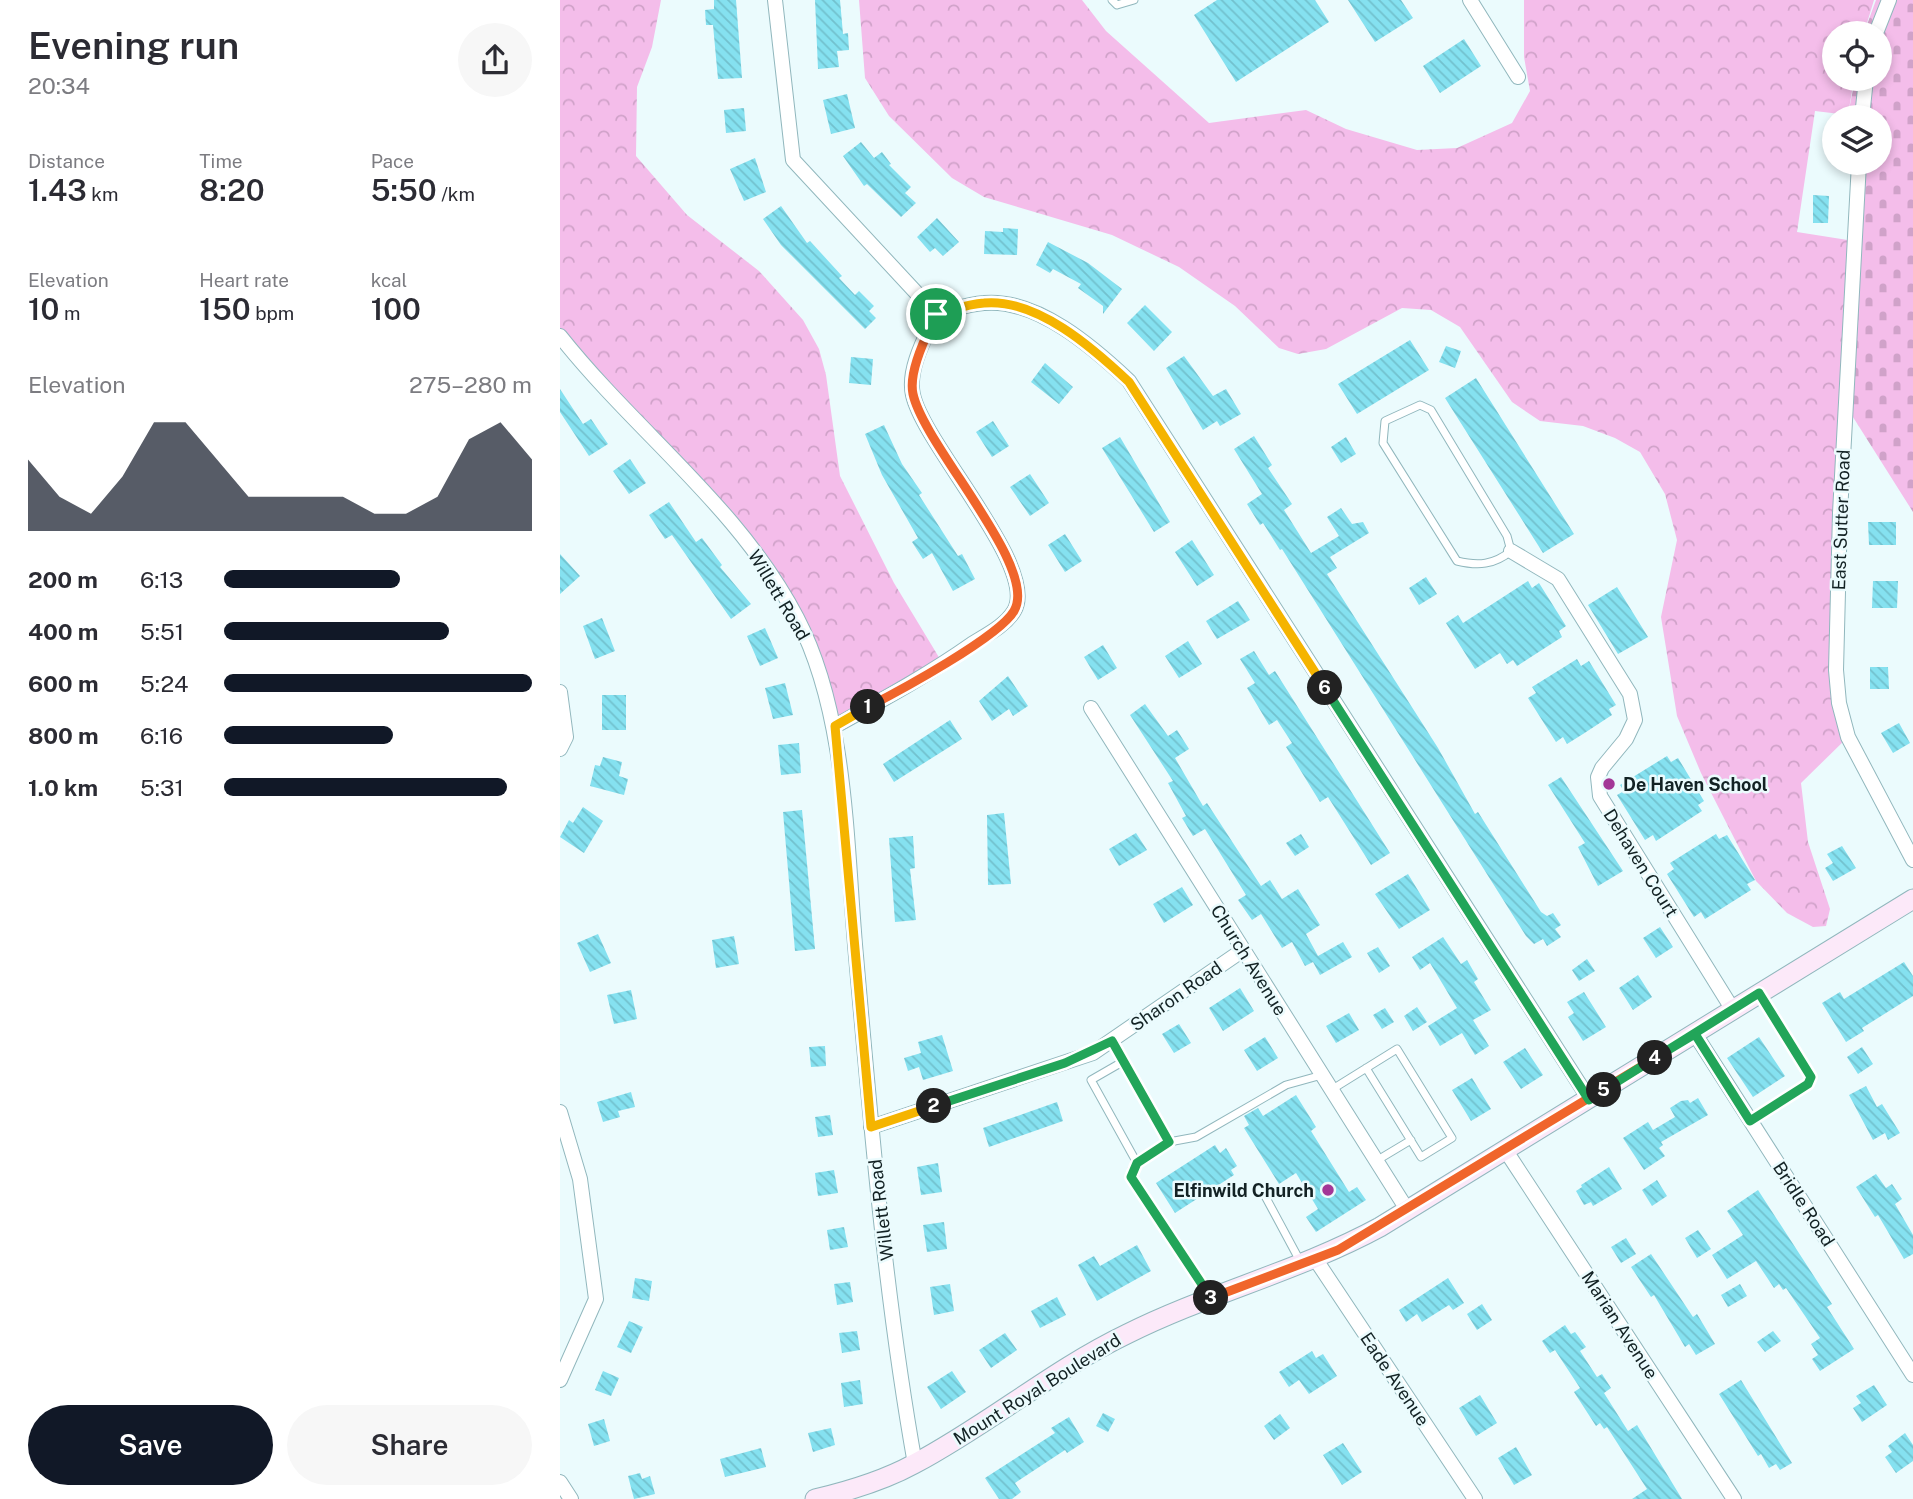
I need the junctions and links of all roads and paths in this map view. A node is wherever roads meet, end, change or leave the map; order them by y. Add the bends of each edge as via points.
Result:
1 (775, 0) edge
2 (1112, 0) edge
3 (1134, 0) edge
4 (1470, 0) edge
5 (1889, 0) edge
6 (1881, 21) edge
7 (1518, 77) dead end
8 (1858, 175) edge
9 (936, 314) junction
10 (560, 336) edge
11 (1511, 551) junction
12 (560, 692) edge
13 (1091, 708) dead end
14 (835, 726) junction
15 (560, 749) edge
16 (1913, 860) edge
17 (1913, 899) edge
18 (1243, 950) junction
19 (1759, 993) junction
20 (1733, 1010) junction
21 (1695, 1034) junction
22 (1112, 1041) junction
23 (1124, 1061) junction
24 (1366, 1068) junction
25 (1322, 1075) junction
26 (1331, 1090) junction
27 (1589, 1100) junction
28 (560, 1112) edge
29 (1750, 1121) junction
30 (871, 1127) junction
31 (1411, 1140) junction
32 (1169, 1142) junction
33 (1506, 1151) junction
34 (1376, 1161) junction
35 (1137, 1163) junction
36 (1264, 1194) dead end
37 (1408, 1211) junction
38 (1309, 1262) junction
39 (1210, 1299) junction
40 (1913, 1375) edge
41 (560, 1380) edge
42 (915, 1464) junction
43 (560, 1482) edge
44 (571, 1499) edge
45 (815, 1499) edge
46 (1475, 1499) edge
47 (1734, 1499) edge

1 - 9 street via 793,160
2 - 3 lane via 1117,5
4 - 7 street
5 - 6 street
8 - 16 street, East Sutter Road via 1836,670 1848,737
9 - 14 street via 917,357 912,393 933,438 1008,556 1019,593 1015,610 1002,625 924,677
9 - 27 street via 986,303 1021,307 1085,341 1129,382
10 - 14 street, Willett Road via 732,520 797,619 814,656
11 - 11 lane via 1507,536 1431,410 1420,405 1385,421 1383,443 1457,561 1474,565 1498,562
11 - 20 street, Dehaven Court via 1558,579 1630,694 1635,720 1602,768 1600,796
12 - 15 street via 566,737
13 - 18 street, Church Avenue
14 - 30 street, Willett Road
17 - 19 main road, Mount Royal Boulevard
18 - 22 street, Sharon Road
18 - 25 street, Church Avenue
19 - 20 main road, Mount Royal Boulevard
19 - 29 lane via 1811,1077 1808,1084
20 - 21 main road, Mount Royal Boulevard
21 - 27 main road, Mount Royal Boulevard
21 - 29 street, Bridle Road
22 - 23 lane
22 - 30 street, Sharon Road via 1065,1063
23 - 32 lane
23 - 35 lane via 1091,1080
24 - 26 lane
24 - 31 lane
24 - 31 lane via 1397,1049 1452,1138 1421,1157
25 - 26 street, Church Avenue
25 - 32 lane via 1286,1085 1195,1137
26 - 34 street, Church Avenue
27 - 33 main road, Mount Royal Boulevard
28 - 41 street via 580,1179 596,1299
29 - 40 street, Bridle Road
30 - 42 street, Willett Road
31 - 34 lane
32 - 35 lane
33 - 37 main road, Mount Royal Boulevard
33 - 47 street, Marian Avenue
34 - 37 street, Church Avenue
35 - 39 lane via 1132,1169 1133,1182
36 - 38 lane
37 - 38 main road, Mount Royal Boulevard
38 - 39 main road, Mount Royal Boulevard
38 - 46 street, Eade Avenue
39 - 42 main road, Mount Royal Boulevard via 1083,1357
42 - 45 main road, Mount Royal Boulevard
43 - 44 street

